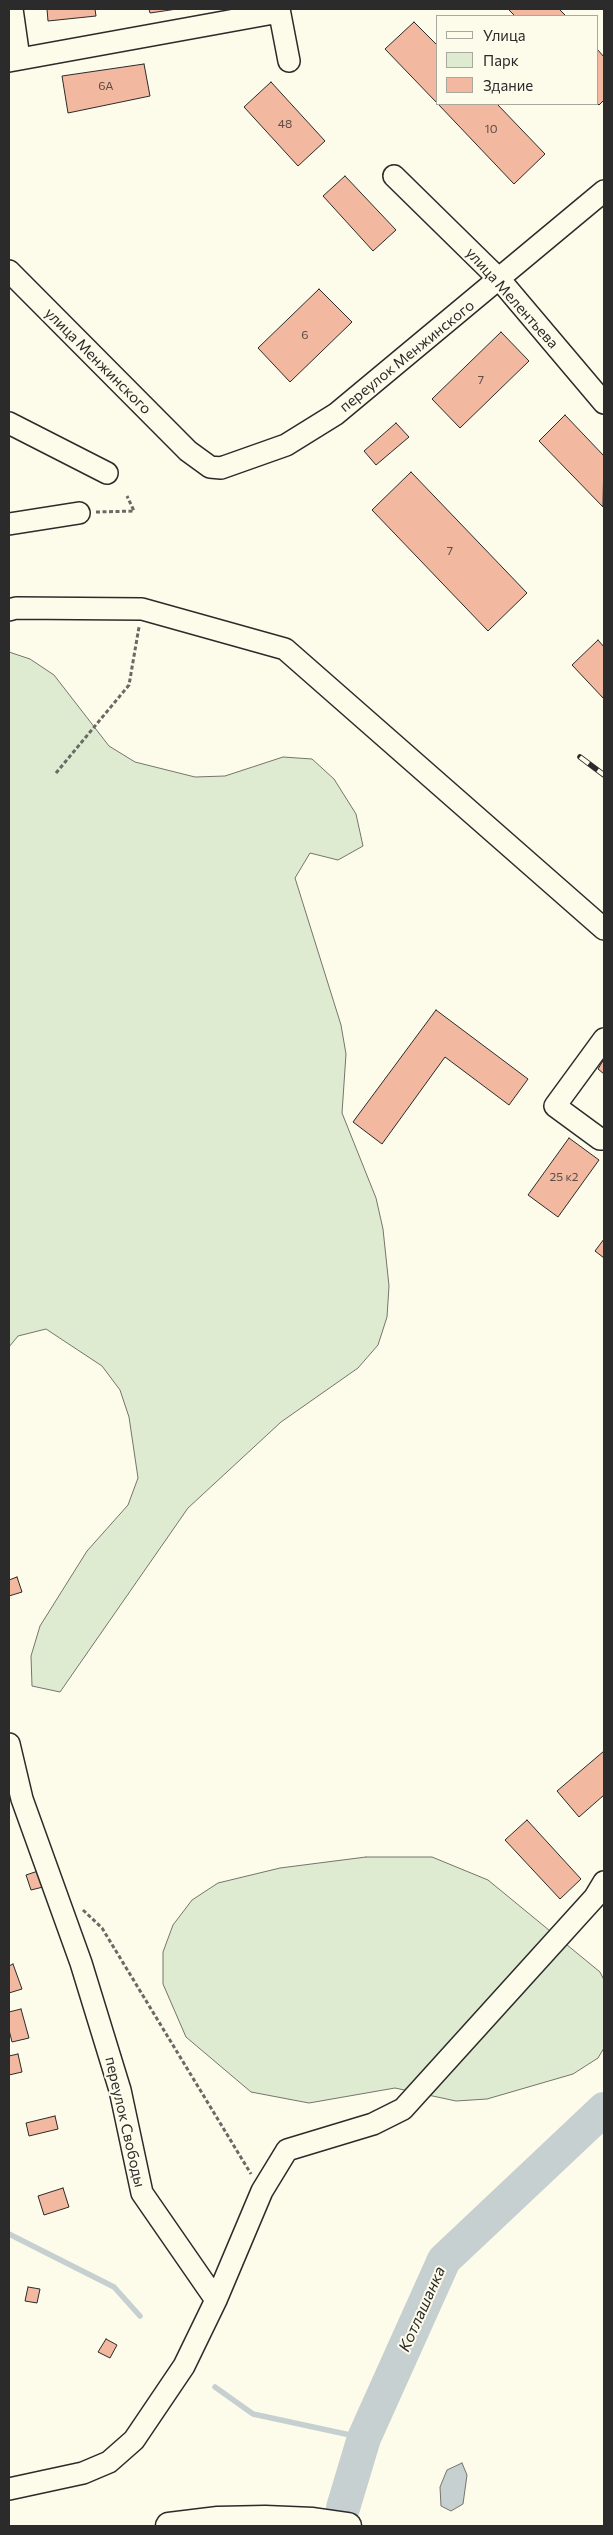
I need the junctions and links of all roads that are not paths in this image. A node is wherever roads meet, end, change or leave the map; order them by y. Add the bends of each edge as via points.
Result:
1 (12, 9) edge
2 (279, 10) edge
3 (14, 59) edge
4 (289, 61) dead end
5 (394, 176) dead end
6 (604, 191) edge
7 (9, 272) edge
8 (500, 280) junction
9 (604, 403) edge
10 (9, 423) edge
11 (188, 451) joint
12 (107, 473) dead end
13 (79, 513) road end
14 (9, 524) edge
15 (9, 610) edge
16 (604, 929) edge
17 (604, 1039) edge
18 (604, 1139) edge
19 (9, 1744) edge
20 (604, 1882) edge
21 (216, 2300) junction
22 (9, 2489) edge
23 (169, 2526) edge
24 (348, 2526) edge

1 - 3 street
2 - 3 street
2 - 4 street
5 - 8 street, улица Мелентьева
6 - 8 street, переулок Менжинского
7 - 11 street, улица Менжинского
8 - 9 street, улица Мелентьева
8 - 11 street, переулок Менжинского via 336,414 286,445 221,468 210,467
10 - 12 street
13 - 14 street
15 - 16 street via 142,609 285,649
17 - 18 street via 555,1106
19 - 21 street, переулок Свободы via 22,1799 81,1964 120,2090 142,2193
20 - 21 street via 595,1898 403,2109 373,2124 287,2150 262,2191
21 - 22 street via 184,2366 134,2440 109,2462 83,2473
23 - 24 main road via 265,2519

